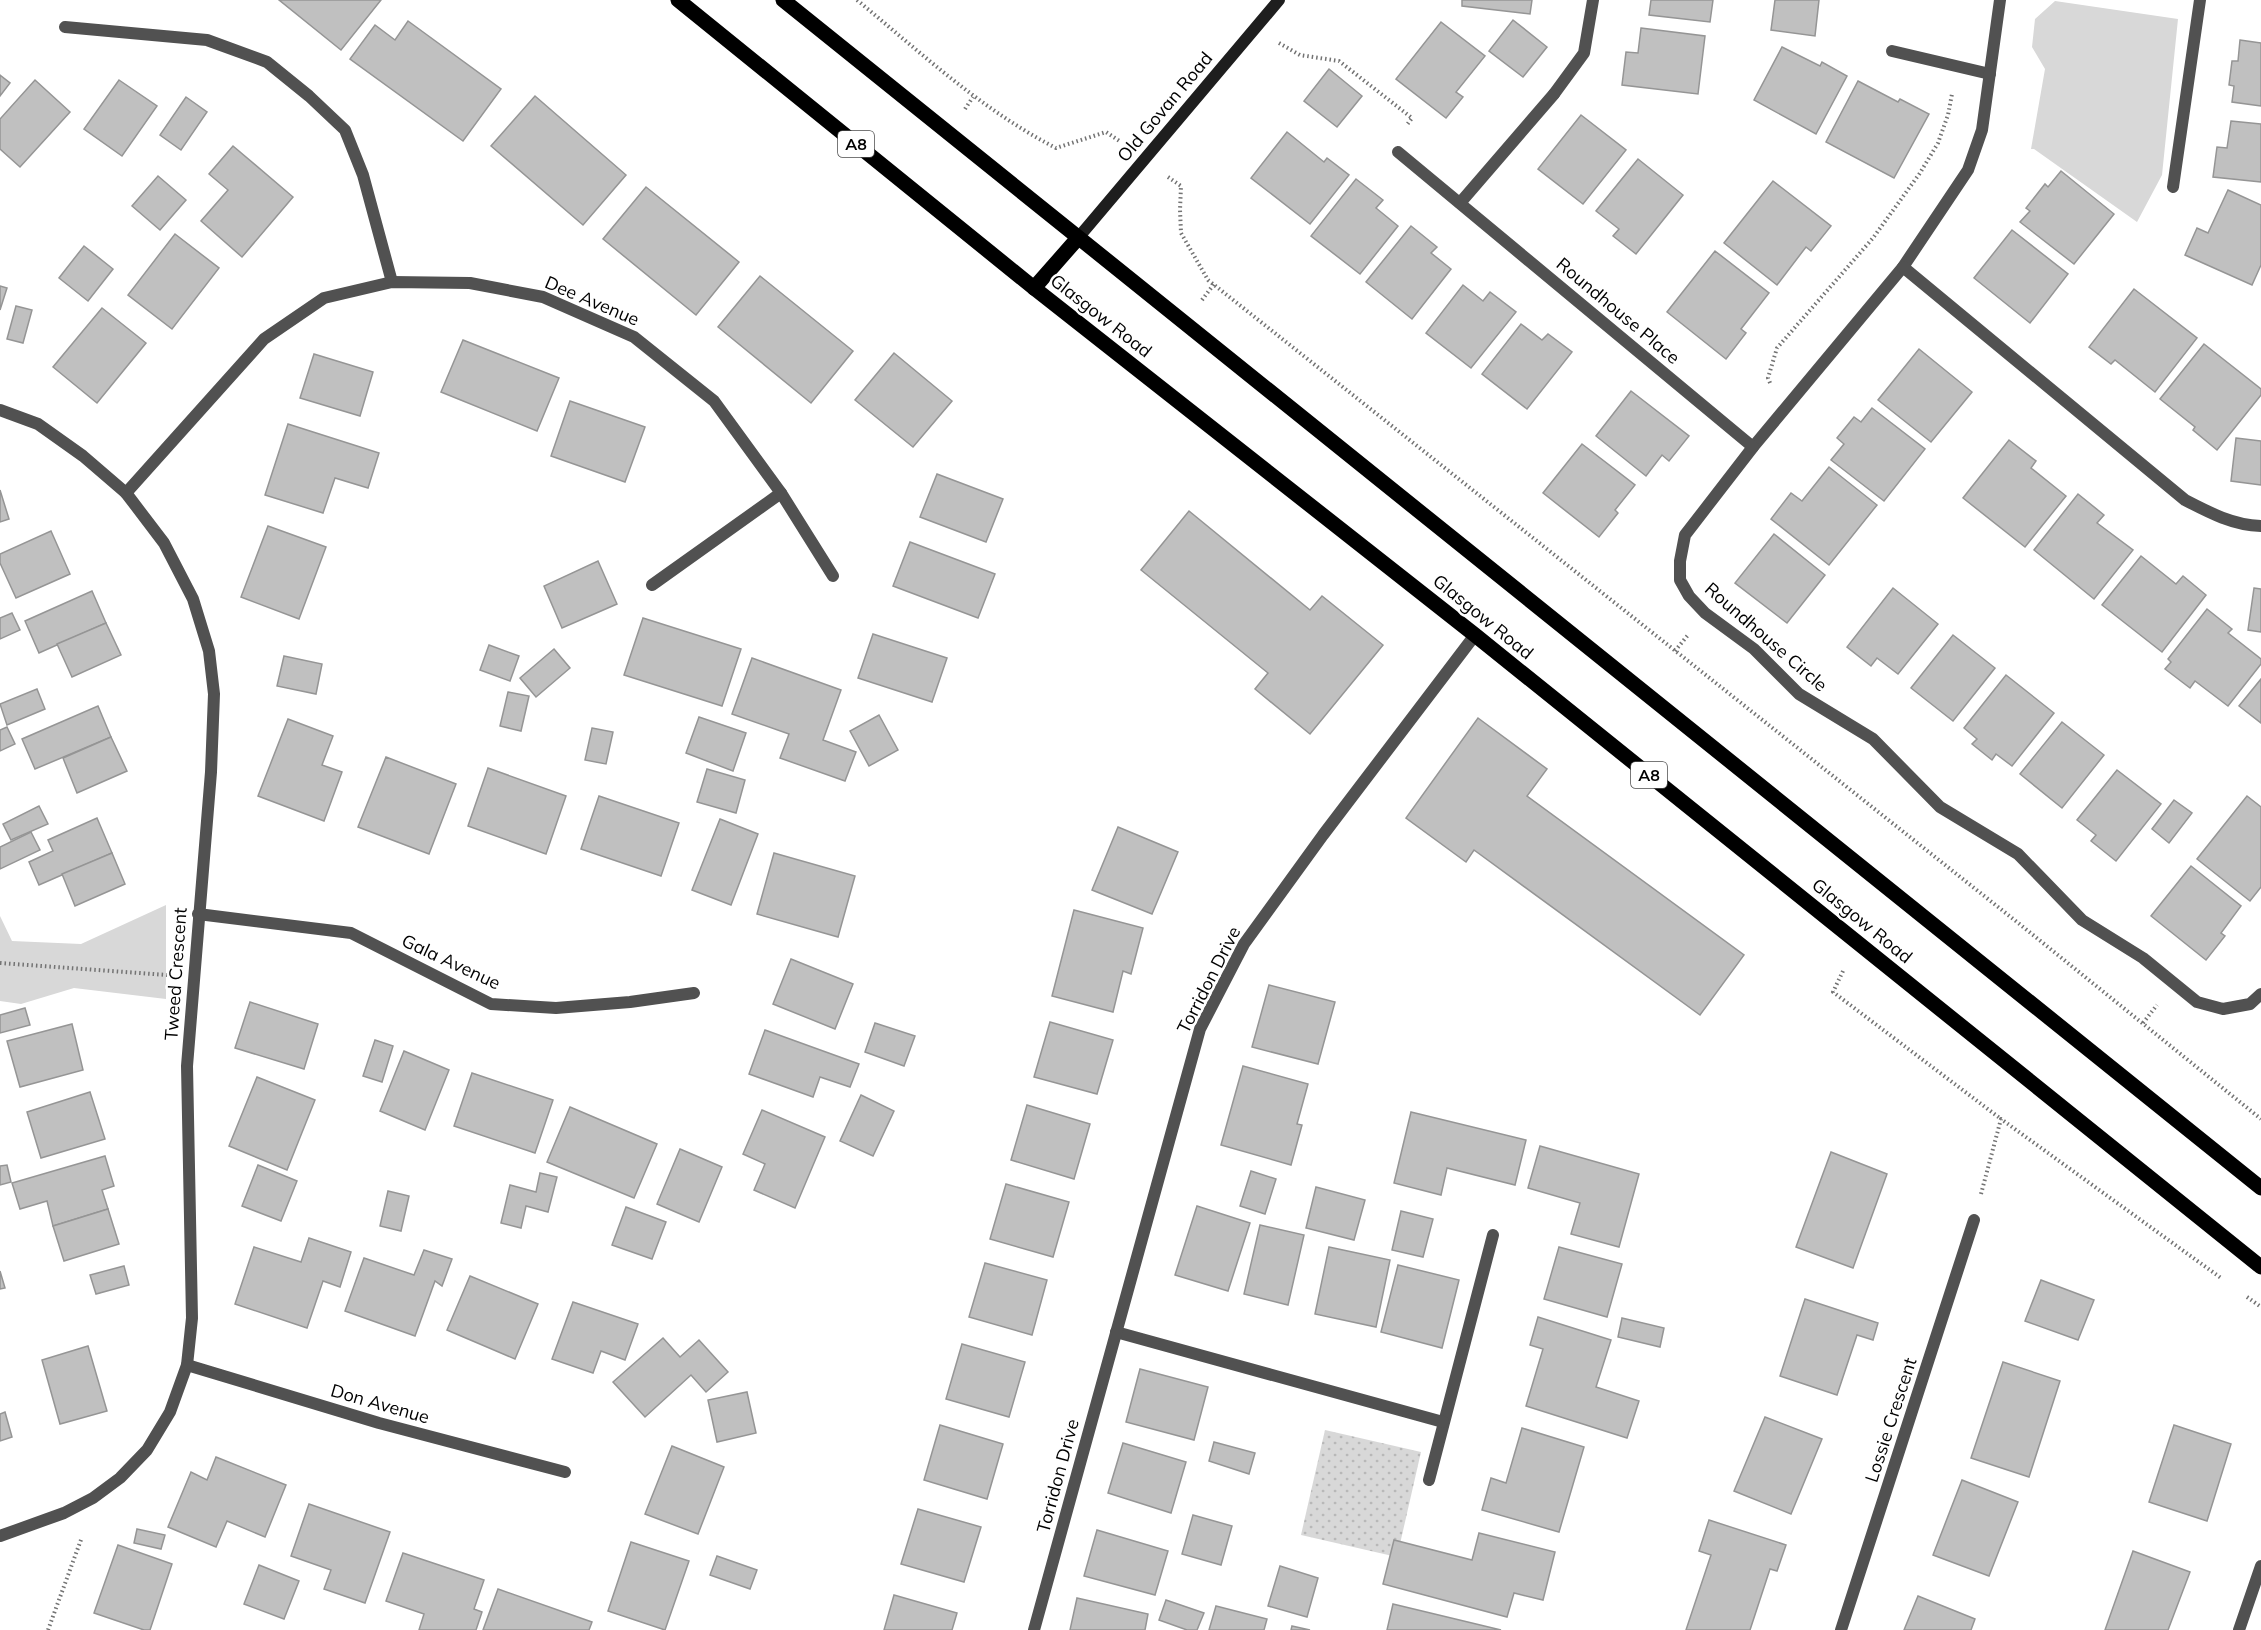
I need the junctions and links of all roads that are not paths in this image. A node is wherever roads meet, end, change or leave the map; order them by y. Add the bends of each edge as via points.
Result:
1 (678, 0) edge
2 (783, 0) edge
3 (1279, 0) edge
4 (1593, 0) edge
5 (2000, 0) edge
6 (2200, 0) edge
7 (65, 27) dead end
8 (1892, 51) dead end
9 (1990, 74) junction
10 (1398, 152) road end
11 (2173, 186) dead end
12 (1460, 203) junction
13 (1078, 238) junction
14 (1903, 267) junction
15 (392, 282) junction
16 (1034, 288) junction
17 (0, 410) edge
18 (1753, 447) junction
19 (126, 493) junction
20 (781, 493) junction
21 (2261, 526) edge
22 (833, 576) dead end
23 (652, 585) dead end
24 (1474, 635) junction
25 (198, 914) junction
26 (694, 993) dead end
27 (2261, 994) edge
28 (2261, 1188) edge
29 (1974, 1220) road end
30 (1493, 1235) dead end
31 (2261, 1267) edge
32 (1116, 1332) junction
33 (187, 1365) junction
34 (1443, 1422) junction
35 (565, 1472) dead end
36 (1429, 1480) dead end
37 (0, 1536) edge
38 (2261, 1566) edge
39 (1034, 1630) edge
40 (1841, 1630) edge
41 (2239, 1630) edge

1 - 16 main road, Glasgow Road / A8
2 - 13 main road
3 - 13 street, Old Govan Road
4 - 12 street via 1584,53
5 - 9 street, Roundhouse Circle
6 - 11 street
7 - 15 street via 207,40 267,62 345,130 363,175
8 - 9 street
9 - 14 street, Roundhouse Circle via 1982,130 1968,170
10 - 12 street, Roundhouse Place
12 - 18 street, Roundhouse Place
13 - 16 main road
13 - 28 main road
14 - 18 street, Roundhouse Circle
14 - 21 street via 2186,500 2216,517
15 - 19 street, Dee Avenue via 324,298 264,339
15 - 20 street, Dee Avenue via 470,283 543,297 634,337 714,401
16 - 24 main road, Glasgow Road / A8
17 - 19 street, Tweed Crescent via 38,424
18 - 27 street, Roundhouse Circle via 1685,535 1680,580 1697,605 1754,649 1799,694 1873,739 1940,807 2018,854 2082,920 2143,958 2197,1002 2223,1009 2250,1004
19 - 25 street, Tweed Crescent via 164,543 193,599 209,651 214,734
20 - 22 street, Dee Avenue
20 - 23 street
24 - 31 main road, Glasgow Road / A8
24 - 32 street, Torridon Drive via 1244,944 1200,1029
25 - 26 street, Gala Avenue via 351,933 491,1004 556,1008
25 - 33 street, Tweed Crescent via 187,1066 192,1318
29 - 40 street, Lossie Crescent
30 - 34 street
32 - 34 street
32 - 39 street, Torridon Drive
33 - 35 street, Don Avenue via 380,1423
33 - 37 street, Tweed Crescent via 170,1412 147,1450 120,1478 64,1513
34 - 36 street
38 - 41 street

